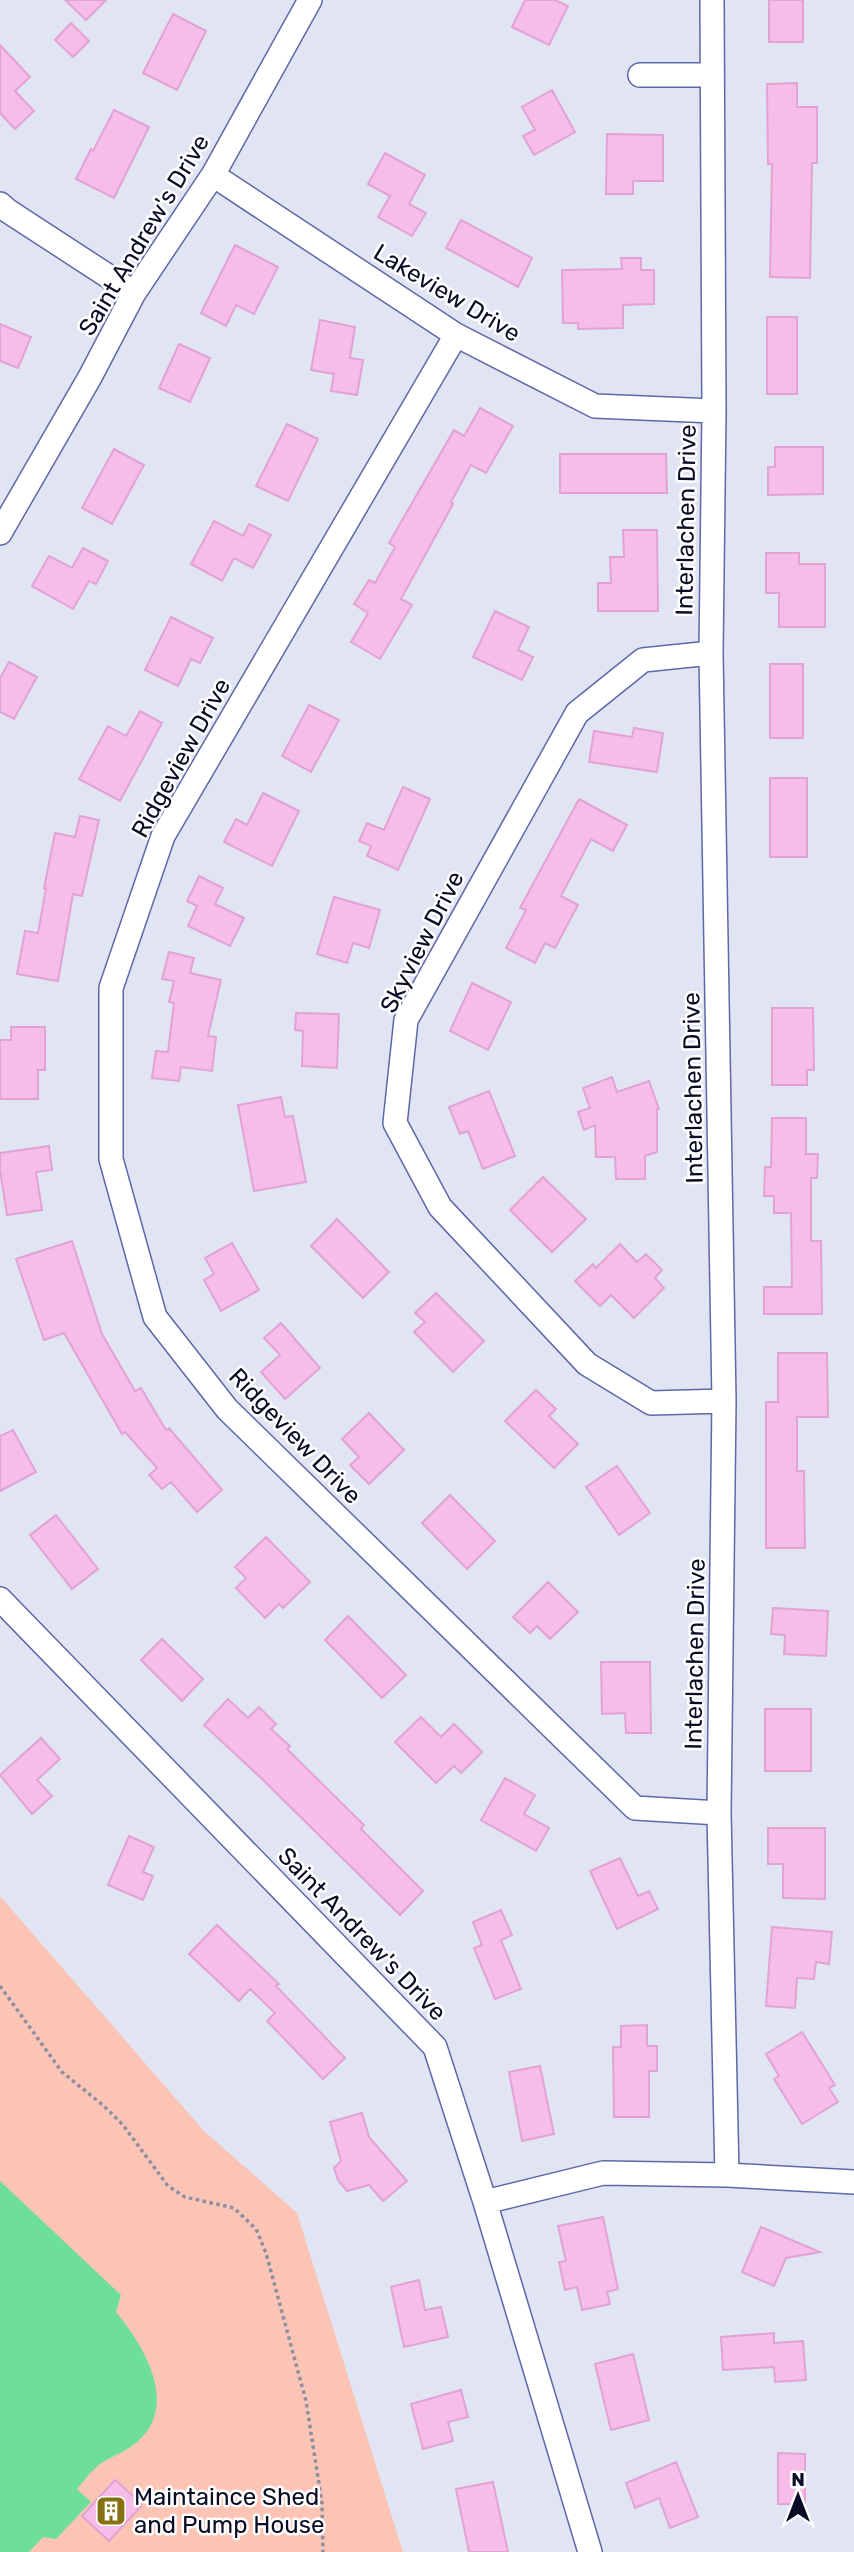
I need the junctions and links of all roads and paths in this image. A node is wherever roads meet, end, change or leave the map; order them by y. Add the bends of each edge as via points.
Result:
1 (310, 0) edge
2 (712, 0) edge
3 (640, 75) dead end
4 (711, 75) junction
5 (213, 174) junction
6 (0, 204) edge
7 (134, 293) junction
8 (456, 335) junction
9 (714, 411) junction
10 (0, 533) edge
11 (711, 653) junction
12 (724, 1401) junction
13 (0, 1598) edge
14 (719, 1813) junction
15 (0, 1986) edge
16 (727, 2175) junction
17 (854, 2182) edge
18 (485, 2202) junction
19 (323, 2552) edge
20 (590, 2552) edge

1 - 5 street, Saint Andrew's Drive
2 - 4 street, Interlachen Drive
3 - 4 street
4 - 9 street, Interlachen Drive
5 - 7 street, Saint Andrew's Drive
5 - 8 street, Lakeview Drive
6 - 7 street
7 - 10 street, Saint Andrew's Drive
8 - 9 street, Lakeview Drive via 595,406
8 - 14 street, Ridgeview Drive via 163,836 111,988 111,1159 155,1317 227,1409 635,1808
9 - 11 street, Interlachen Drive
11 - 12 street, Interlachen Drive
11 - 12 street, Skyview Drive via 643,660 577,713 405,1020 395,1123 440,1206 587,1364 651,1403
12 - 14 street, Interlachen Drive
13 - 18 street, Saint Andrew's Drive via 435,2047
14 - 16 street, Interlachen Drive
15 - 19 path via 62,2072 123,2125 168,2186 185,2197 234,2208 256,2229 306,2401 322,2503
16 - 17 street
16 - 18 street via 603,2173
18 - 20 street, Saint Andrew's Drive

